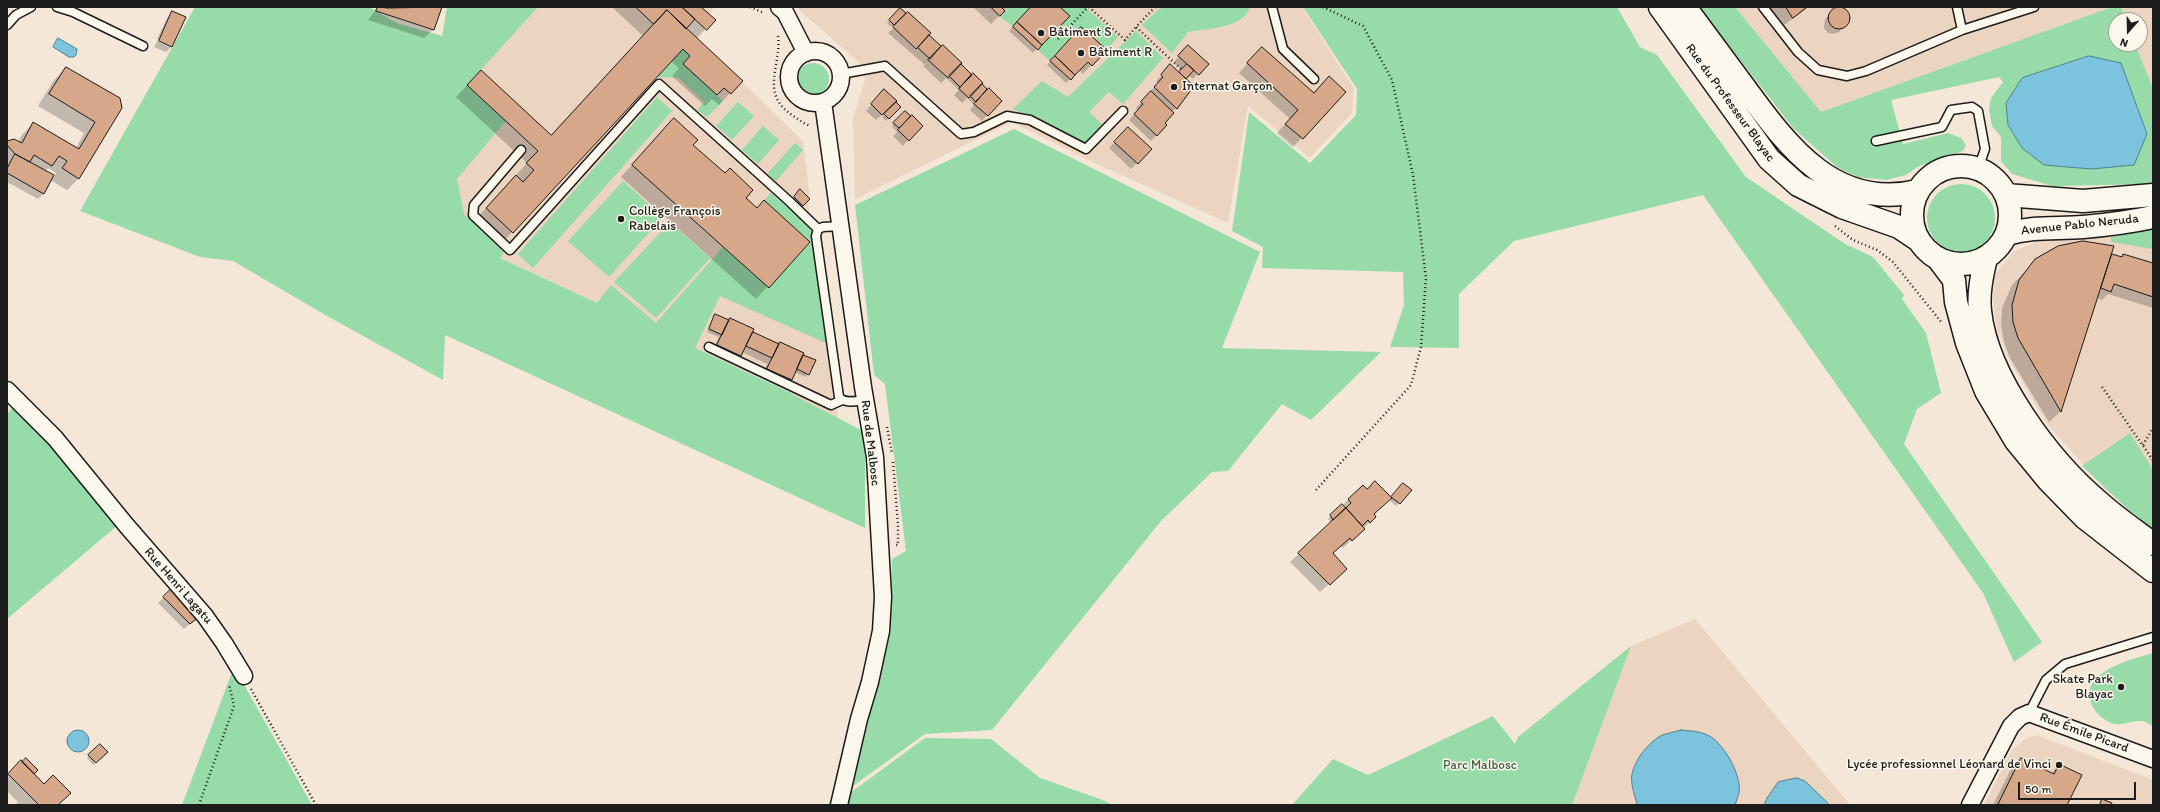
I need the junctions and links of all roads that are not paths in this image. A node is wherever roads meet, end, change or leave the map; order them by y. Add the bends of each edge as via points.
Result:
1 (31, 7) edge
2 (57, 7) edge
3 (1272, 7) edge
4 (1660, 7) edge
5 (1685, 7) edge
6 (1763, 7) edge
7 (1957, 7) edge
8 (2034, 7) edge
9 (773, 11) edge
10 (7, 25) edge
11 (1962, 30) junction
12 (143, 46) dead end
13 (806, 53) junction
14 (840, 74) junction
15 (1314, 79) dead end
16 (823, 102) junction
17 (1123, 111) dead end
18 (1876, 141) dead end
19 (521, 150) dead end
20 (1978, 169) junction
21 (1918, 190) junction
22 (2006, 195) junction
23 (2153, 195) edge
24 (2153, 217) edge
25 (840, 226) junction
26 (818, 229) junction
27 (2006, 234) junction
28 (1917, 239) junction
29 (1986, 258) junction
30 (1939, 260) junction
31 (709, 347) dead end
32 (7, 390) edge
33 (842, 400) junction
34 (865, 400) junction
35 (2153, 544) edge
36 (2153, 571) edge
37 (2153, 637) edge
38 (236, 680) road end
39 (2029, 713) junction
40 (2153, 759) edge
41 (839, 805) edge
42 (1970, 805) edge

1 - 10 lane via 16,15
2 - 12 lane via 73,12
3 - 15 lane via 1283,49
4 - 28 main road, Rue du Professeur Blayac via 1770,158 1798,185 1842,207 1899,227
5 - 21 main road, Rue du Professeur Blayac via 1777,132 1824,175 1874,195 1898,195
6 - 11 lane via 1798,52 1818,70 1847,76 1866,71
7 - 11 lane
8 - 11 lane
9 - 13 street via 788,18
13 - 14 street via 814,52 831,57 838,65
13 - 16 street via 793,64 790,72 791,86 798,97 806,102
14 - 16 street via 837,91
14 - 17 lane via 885,66 961,134 974,132 1006,116 1030,120 1086,149
16 - 25 street, Rue de Malbosc
18 - 20 lane via 1942,127 1951,110 1972,107 1978,111 1984,149
19 - 26 lane via 474,205 472,215 510,250 659,84
20 - 21 main road via 1951,167 1926,180
20 - 22 main road via 1999,184
21 - 28 main road via 1911,215
22 - 23 main road, Avenue Pablo Neruda via 2083,201
22 - 27 main road via 2010,221
24 - 27 main road, Avenue Pablo Neruda via 2082,227 2025,229
25 - 26 lane
25 - 34 street, Rue de Malbosc
26 - 33 lane via 816,236 839,397
27 - 29 main road via 1998,247
28 - 30 main road via 1926,251
29 - 30 main road via 1963,265
29 - 35 main road via 1980,292 1980,310 1986,339 2002,381 2034,431 2062,465 2100,502
30 - 36 main road via 1954,280 1956,302 1967,343 1986,391 2016,440 2048,480 2085,518
31 - 33 lane via 831,405
32 - 38 street, Rue Henri Lagatu via 55,438 141,544 205,616 224,643
33 - 34 lane
34 - 41 street, Rue de Malbosc via 875,457 883,597 881,631
37 - 39 lane via 2065,664 2046,680
39 - 40 street, Rue Émile Picard
39 - 42 street, Rue Émile Picard via 2020,717 2011,726

